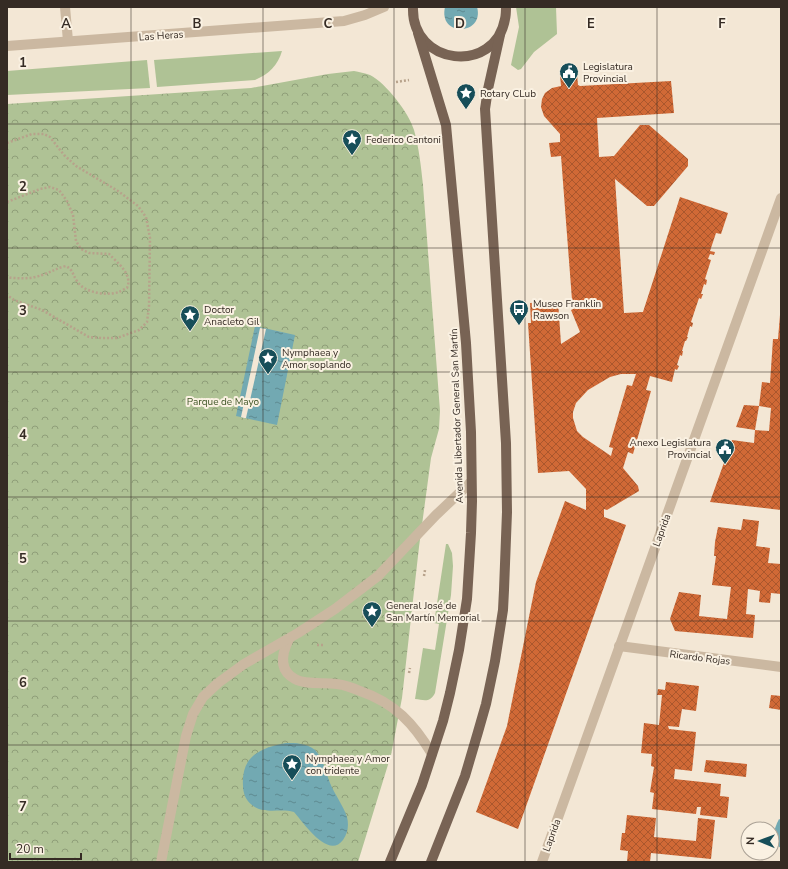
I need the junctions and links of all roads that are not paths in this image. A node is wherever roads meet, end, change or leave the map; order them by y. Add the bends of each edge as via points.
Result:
1 (65, 7) edge
2 (384, 7) edge
3 (413, 7) edge
4 (506, 7) edge
5 (418, 33) junction
6 (500, 35) junction
7 (68, 42) junction
8 (7, 46) edge
9 (781, 198) edge
10 (471, 482) junction
11 (289, 639) junction
12 (619, 646) junction
13 (781, 667) edge
14 (432, 754) junction
15 (161, 862) edge
16 (390, 862) edge
17 (431, 862) edge
18 (542, 862) edge

1 - 7 street
2 - 7 street, Las Heras via 344,21
3 - 5 main road, Avenida Libertador General San Martín
4 - 6 main road
5 - 6 main road via 428,45 442,54 458,57 474,55 489,47
5 - 10 main road, Avenida Libertador General San Martín via 446,125 466,343
6 - 17 main road via 485,109 506,443 508,512 503,610 492,676 478,732 460,790
7 - 8 street, Las Heras
9 - 12 street, Laprida
10 - 11 street via 378,576
10 - 14 main road, Avenida Libertador General San Martín via 467,599 450,693
11 - 14 street via 283,651 283,663 286,672 295,680 339,684 390,705 421,737
11 - 15 street via 244,664 218,683 199,703 186,736
12 - 13 street, Ricardo Rojas
12 - 18 street, Laprida
14 - 16 main road, Avenida Libertador General San Martín via 415,804

